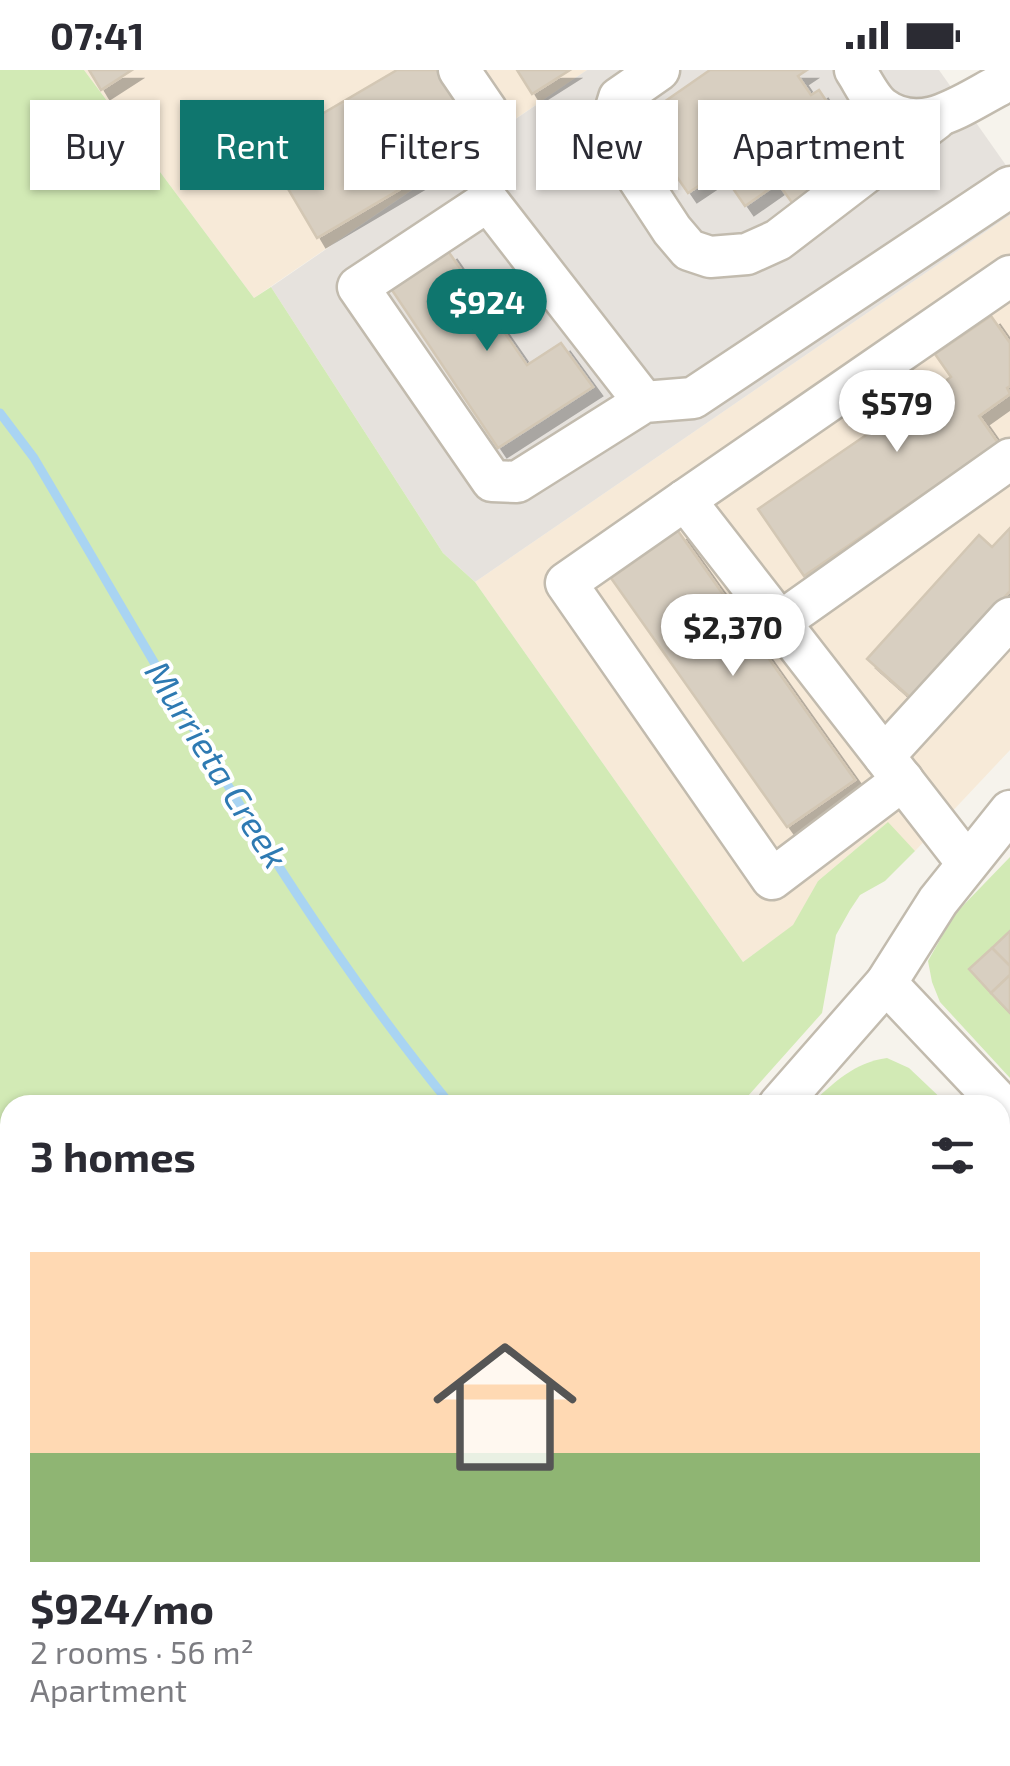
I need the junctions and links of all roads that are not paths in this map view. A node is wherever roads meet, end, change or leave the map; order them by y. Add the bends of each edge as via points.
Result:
1 (459, 70) edge
2 (659, 70) edge
3 (855, 70) edge
4 (998, 86) edge
5 (479, 100) edge
6 (875, 100) edge
7 (940, 116) edge
8 (1010, 187) edge
9 (843, 190) edge
10 (1007, 284) edge
11 (644, 402) junction
12 (1010, 459) edge
13 (685, 500) junction
14 (1010, 618) edge
15 (780, 622) junction
16 (893, 768) junction
17 (1010, 811) edge
18 (967, 863) junction
19 (886, 983) junction
20 (788, 1095) edge
21 (992, 1095) edge

1 - 5 street
2 - 9 street via 619,98 612,120 615,143 689,250 710,257 747,254 778,240
3 - 6 street
4 - 7 street
8 - 11 street via 692,398
10 - 13 street
11 - 11 street via 488,201 358,287 492,481 517,482 539,471
12 - 15 street
13 - 15 street
13 - 16 street via 566,583 772,879
14 - 16 street
15 - 16 street
16 - 18 street
17 - 18 street
18 - 19 street
19 - 20 street
19 - 21 street

